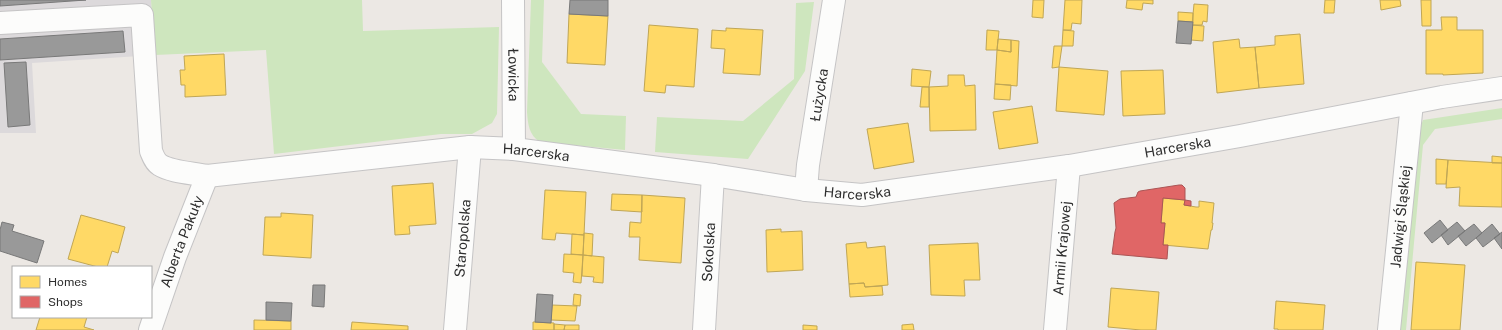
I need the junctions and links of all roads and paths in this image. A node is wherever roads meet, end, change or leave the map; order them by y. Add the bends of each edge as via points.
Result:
1 (514, 0) edge
2 (834, 0) edge
3 (0, 23) edge
4 (1502, 88) edge
5 (1412, 103) junction
6 (470, 147) junction
7 (514, 149) junction
8 (1069, 166) junction
9 (713, 175) junction
10 (208, 176) junction
11 (806, 190) junction
12 (150, 330) edge
13 (455, 330) edge
14 (704, 330) edge
15 (1055, 330) edge
16 (1389, 330) edge

1 - 7 street, Łowicka
2 - 11 street, Łużycka
3 - 10 street, Harcerska via 142,15 150,151 159,164
4 - 5 street, Harcerska
5 - 8 street, Harcerska
5 - 16 street, Jadwigi Śląskiej
6 - 7 street, Harcerska
6 - 10 street, Harcerska
6 - 13 street, Staropolska
7 - 9 street, Harcerska
8 - 11 street, Harcerska via 862,195
8 - 15 street, Armii Krajowej
9 - 11 street, Harcerska
9 - 14 street, Sokolska
10 - 12 street, Alberta Pakuły via 175,257

